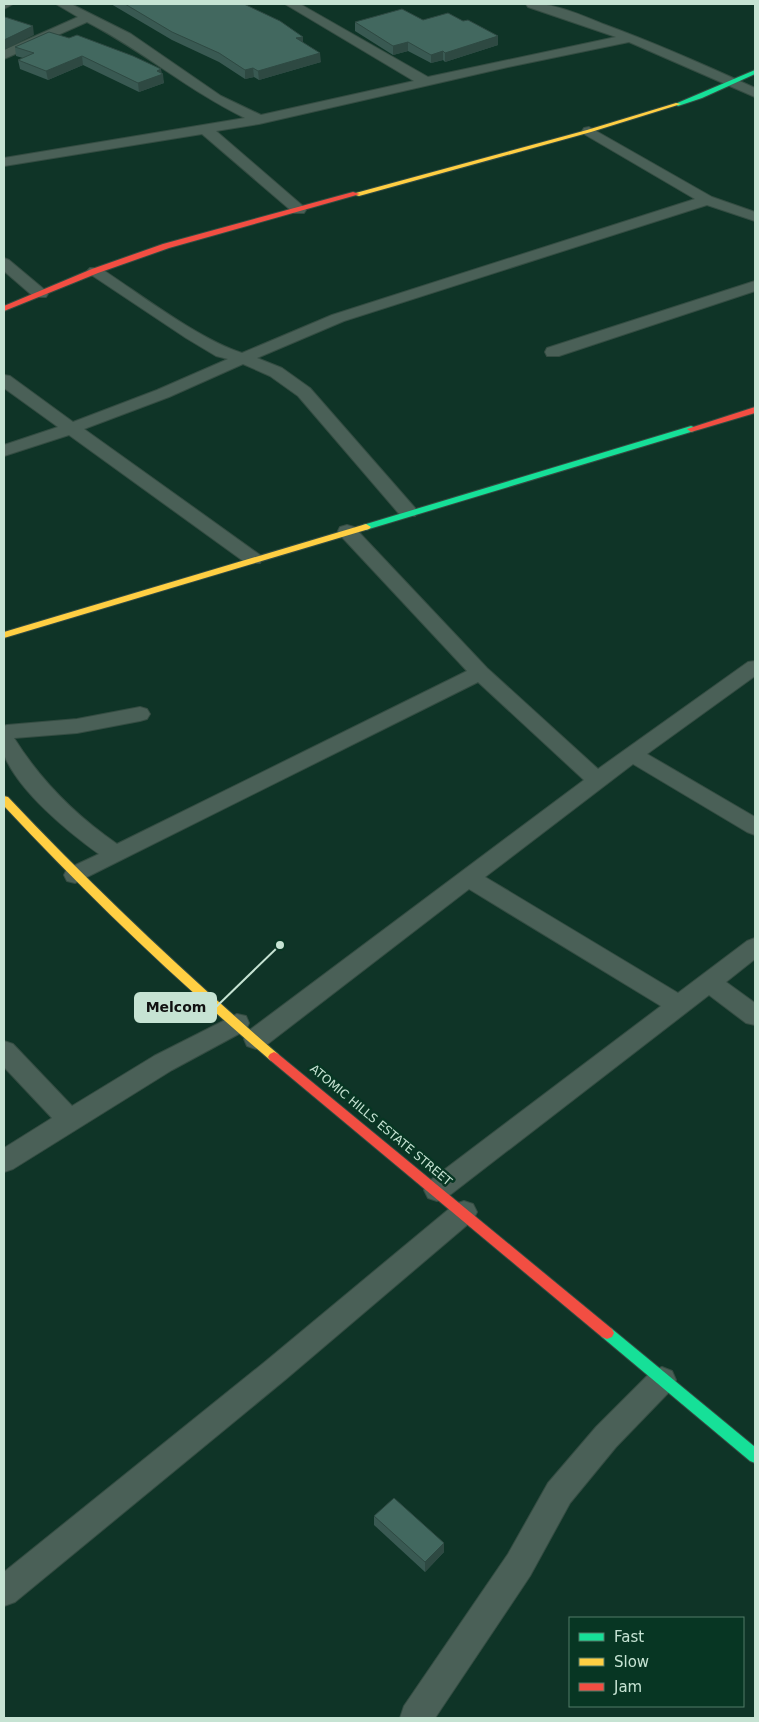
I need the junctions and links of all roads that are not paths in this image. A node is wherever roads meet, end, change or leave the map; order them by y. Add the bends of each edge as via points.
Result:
1 (62, 4) edge
2 (291, 4) edge
3 (532, 4) edge
4 (88, 17) junction
5 (632, 38) junction
6 (4, 55) edge
7 (755, 72) edge
8 (426, 82) junction
9 (735, 84) junction
10 (755, 93) edge
11 (259, 120) junction
12 (206, 130) junction
13 (589, 131) junction
14 (4, 162) edge
15 (707, 200) junction
16 (299, 210) junction
17 (755, 217) edge
18 (4, 263) edge
19 (95, 271) junction
20 (755, 286) edge
21 (40, 294) junction
22 (4, 309) edge
23 (553, 352) dead end
24 (242, 358) junction
25 (4, 380) edge
26 (755, 410) edge
27 (71, 429) junction
28 (4, 451) edge
29 (408, 512) junction
30 (348, 531) junction
31 (253, 560) junction
32 (4, 635) edge
33 (755, 667) edge
34 (480, 673) junction
35 (140, 714) dead end
36 (4, 734) edge
37 (4, 739) edge
38 (632, 754) junction
39 (598, 780) junction
40 (4, 800) edge
41 (755, 827) edge
42 (115, 854) junction
43 (75, 874) junction
44 (468, 878) junction
45 (755, 947) edge
46 (710, 983) junction
47 (680, 1006) junction
48 (755, 1016) edge
49 (237, 1023) junction
50 (256, 1039) junction
51 (4, 1051) edge
52 (69, 1119) junction
53 (4, 1161) edge
54 (437, 1190) junction
55 (464, 1212) junction
56 (662, 1380) junction
57 (755, 1456) edge
58 (4, 1591) edge
59 (416, 1718) edge

1 - 4 street
2 - 8 street
3 - 5 street
4 - 6 street
4 - 11 street via 126,37 216,99
5 - 8 street
5 - 9 street
7 - 9 street
8 - 11 street
9 - 10 street
9 - 13 street
11 - 12 street
12 - 14 street
12 - 16 street
13 - 15 street
13 - 16 street
15 - 17 street
15 - 24 street via 338,318
16 - 19 street via 166,246
18 - 21 street
19 - 21 street
19 - 24 street via 192,335 222,352
20 - 23 street
21 - 22 street
24 - 27 street
24 - 29 street via 276,372 304,392
25 - 27 street
26 - 29 street
27 - 28 street
27 - 31 street
29 - 30 street
30 - 31 street
30 - 34 street
31 - 32 street
33 - 38 street
34 - 39 street
34 - 42 street
35 - 36 street via 77,726 14,730
37 - 42 street via 22,768 69,822
38 - 39 street
38 - 41 street
39 - 44 street
40 - 43 street, ATOMIC HILLS ESTATE STREET
42 - 43 street
43 - 49 street, ATOMIC HILLS ESTATE STREET via 204,998
44 - 47 street
44 - 50 street
45 - 46 street
46 - 47 street
46 - 48 street
47 - 54 street
49 - 50 street, ATOMIC HILLS ESTATE STREET
49 - 52 street
50 - 54 street, ATOMIC HILLS ESTATE STREET
51 - 52 street
52 - 53 street
54 - 55 street, ATOMIC HILLS ESTATE STREET
55 - 56 street, ATOMIC HILLS ESTATE STREET
55 - 58 street
56 - 57 street, ATOMIC HILLS ESTATE STREET
56 - 59 street via 606,1437 558,1494 519,1565

